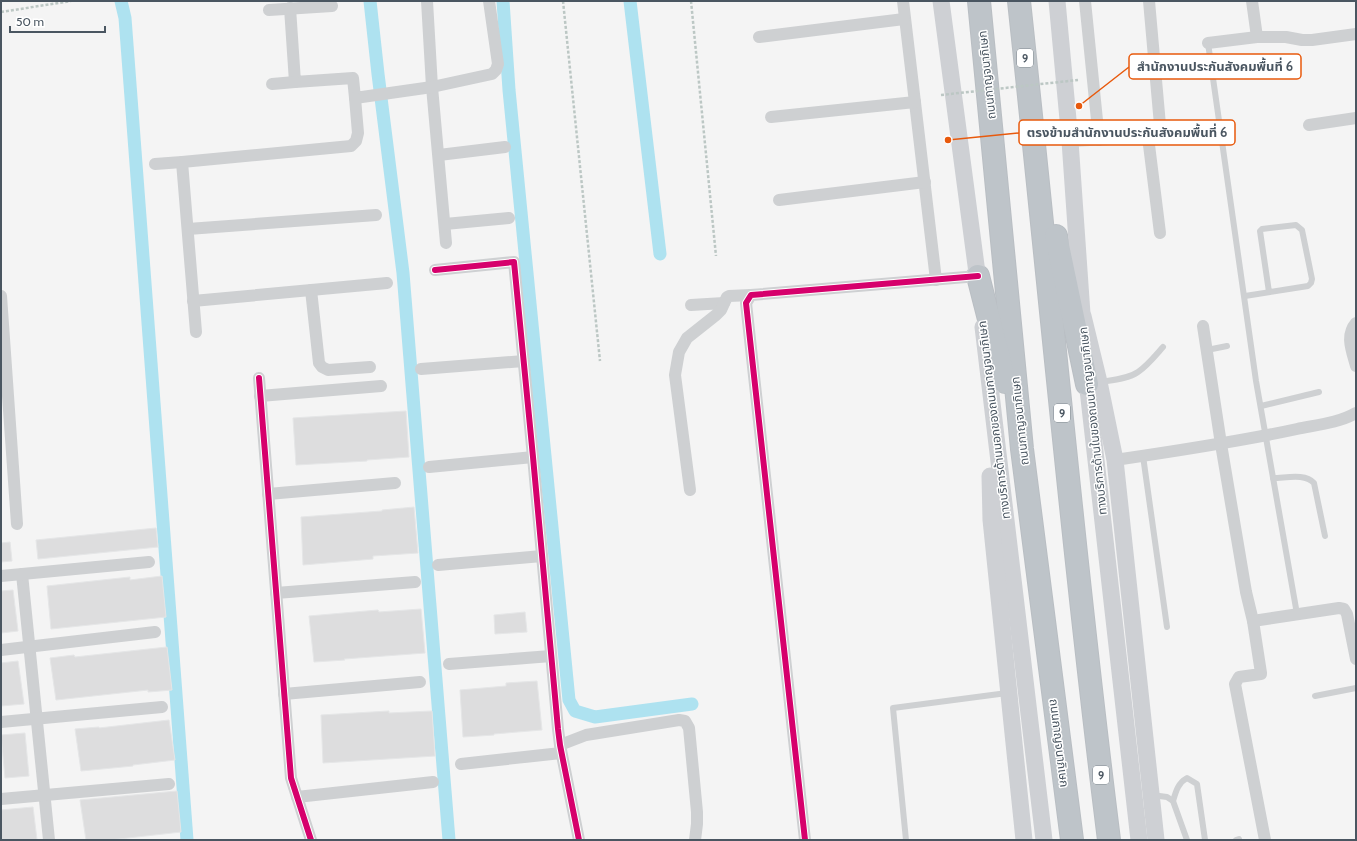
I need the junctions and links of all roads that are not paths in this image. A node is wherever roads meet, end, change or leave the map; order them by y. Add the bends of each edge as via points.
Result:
1 (427, 1) edge
2 (489, 1) edge
3 (903, 1) edge
4 (941, 1) edge
5 (979, 1) edge
6 (1019, 1) edge
7 (1056, 1) edge
8 (1085, 1) edge
9 (1149, 1) edge
10 (1252, 1) edge
11 (332, 6) dead end
12 (290, 8) junction
13 (269, 10) dead end
14 (904, 19) junction
15 (1356, 34) edge
16 (759, 37) dead end
17 (1257, 37) junction
18 (1208, 43) joint
19 (295, 82) junction
20 (272, 84) dead end
21 (432, 87) junction
22 (360, 98) junction
23 (915, 102) junction
24 (1032, 116) junction
25 (770, 117) dead end
26 (1356, 118) edge
27 (1309, 126) dead end
28 (1148, 137) junction
29 (1098, 140) junction
30 (1070, 141) junction
31 (505, 147) dead end
32 (439, 155) junction
33 (182, 162) junction
34 (155, 164) dead end
35 (925, 182) junction
36 (779, 200) dead end
37 (376, 215) dead end
38 (509, 218) dead end
39 (445, 224) junction
40 (188, 229) junction
41 (1160, 233) dead end
42 (446, 242) dead end
43 (435, 270) dead end
44 (978, 276) junction
45 (936, 280) junction
46 (387, 284) dead end
47 (311, 290) junction
48 (1269, 292) junction
49 (751, 295) junction
50 (1, 296) edge
51 (1245, 296) junction
52 (193, 301) junction
53 (724, 303) junction
54 (691, 305) dead end
55 (1356, 323) edge
56 (1204, 326) dead end
57 (196, 332) dead end
58 (1227, 346) dead end
59 (1163, 347) dead end
60 (1207, 350) junction
61 (524, 361) junction
62 (1356, 366) edge
63 (370, 367) dead end
64 (420, 369) dead end
65 (259, 378) dead end
66 (989, 382) junction
67 (1093, 383) junction
68 (381, 386) dead end
69 (1318, 392) dead end
70 (260, 396) junction
71 (5, 404) edge
72 (1261, 406) junction
73 (1356, 413) edge
74 (1266, 436) junction
75 (1221, 444) junction
76 (1022, 449) junction
77 (1143, 456) junction
78 (533, 457) junction
79 (1115, 460) junction
80 (429, 467) dead end
81 (1273, 478) junction
82 (395, 483) dead end
83 (690, 490) dead end
84 (268, 494) junction
85 (17, 524) dead end
86 (1326, 536) dead end
87 (542, 556) junction
88 (149, 562) dead end
89 (438, 564) dead end
90 (22, 574) junction
91 (1, 576) edge
92 (415, 582) dead end
93 (276, 593) junction
94 (1297, 614) junction
95 (1253, 621) junction
96 (1167, 627) dead end
97 (155, 632) dead end
98 (29, 647) junction
99 (1, 650) edge
100 (551, 656) junction
101 (1356, 659) edge
102 (449, 664) dead end
103 (420, 682) dead end
104 (1356, 688) edge
105 (1009, 693) junction
106 (284, 694) junction
107 (1315, 696) dead end
108 (162, 707) dead end
109 (36, 719) junction
110 (1, 722) edge
111 (561, 749) junction
112 (461, 764) dead end
113 (434, 782) dead end
114 (168, 784) dead end
115 (44, 795) junction
116 (1152, 795) junction
117 (297, 797) junction
118 (1, 799) edge
119 (1173, 801) junction
120 (49, 840) edge
121 (311, 840) edge
122 (579, 840) edge
123 (695, 840) edge
124 (805, 840) edge
125 (906, 840) edge
126 (1024, 840) edge
127 (1044, 840) edge
128 (1072, 840) edge
129 (1109, 840) edge
130 (1139, 840) edge
131 (1156, 840) edge
132 (1187, 840) edge
133 (1205, 840) edge
134 (1265, 840) edge

1 - 21 street
2 - 21 street via 497,57 496,70 492,74
3 - 14 street
4 - 44 main road, ทางบริการด้านนอกของถนนกาญจนาภิเษก
5 - 76 highway, ถนนกาญจนาภิเษก
6 - 24 highway, 9
7 - 30 main road, ทางบริการด้านในของถนนกาญจนาภิเษก
8 - 29 street
9 - 28 street via 1160,125 1157,132
10 - 17 street
11 - 12 street
12 - 13 street
12 - 19 street
14 - 16 street
14 - 23 street
15 - 17 street via 1312,40
17 - 18 street
18 - 51 lane
19 - 20 street
19 - 22 street via 353,78
21 - 22 street
21 - 32 street
22 - 33 street via 358,133 356,141 351,146
23 - 25 street
23 - 35 street
24 - 67 highway
24 - 129 highway, 9 via 1093,711
26 - 27 street
28 - 29 street
28 - 41 street
29 - 30 street
30 - 67 main road, ทางบริการด้านในของถนนกาญจนาภิเษก via 1082,312
31 - 32 street
32 - 39 street
33 - 34 street
33 - 40 street
35 - 36 street
35 - 45 street
37 - 40 street
38 - 39 street
39 - 42 street
40 - 52 street
43 - 61 street via 514,262
44 - 45 street
44 - 66 main road, ทางบริการด้านนอกของถนนกาญจนาภิเษก
44 - 76 highway
45 - 49 street
46 - 47 street
47 - 52 street
47 - 63 street via 319,363 322,368 328,370
48 - 48 lane via 1308,286 1311,283 1302,230 1296,225 1260,231
48 - 51 lane
49 - 53 street via 729,296
49 - 124 street via 746,303
50 - 71 street
51 - 72 lane
52 - 57 street
53 - 54 street
53 - 83 street via 716,315 687,338 679,352 675,375
55 - 62 street via 1350,333 1350,339
56 - 60 street
58 - 60 lane
59 - 67 lane via 1137,373
60 - 75 street
61 - 64 street
61 - 78 street
65 - 70 street
66 - 105 main road via 991,520
66 - 127 main road, ทางบริการด้านนอกของถนนกาญจนาภิเษก
67 - 79 main road
67 - 130 main road, ทางบริการด้านในของถนนกาญจนาภิเษก
68 - 70 street
69 - 72 lane
70 - 84 street
71 - 85 street
72 - 74 lane
73 - 74 street via 1335,421
74 - 75 street
74 - 81 lane
75 - 77 street
75 - 95 street
76 - 128 highway, ถนนกาญจนาภิเษก
77 - 79 street
77 - 96 lane
78 - 80 street
78 - 87 street
79 - 116 main road
81 - 86 lane via 1304,477 1311,480
81 - 94 lane
82 - 84 street
84 - 93 street
87 - 89 street
87 - 100 street
88 - 90 street
90 - 91 street
90 - 98 street
92 - 93 street
93 - 106 street
94 - 95 street
94 - 101 street via 1344,609
95 - 134 street via 1261,674 1239,677 1235,684
97 - 98 street
98 - 99 street
98 - 109 street
100 - 102 street
100 - 111 street
103 - 106 street
104 - 107 lane
105 - 125 lane via 893,708
105 - 126 main road
106 - 117 street via 291,778
108 - 109 street
109 - 110 street
109 - 115 street
111 - 112 street
111 - 122 street
111 - 123 street via 586,735 686,721 689,728 697,812
113 - 117 street
114 - 115 street
115 - 118 street
115 - 120 street
116 - 119 lane via 1167,797
116 - 131 main road
117 - 121 street
119 - 132 lane
119 - 133 lane via 1182,781 1188,778 1197,784

